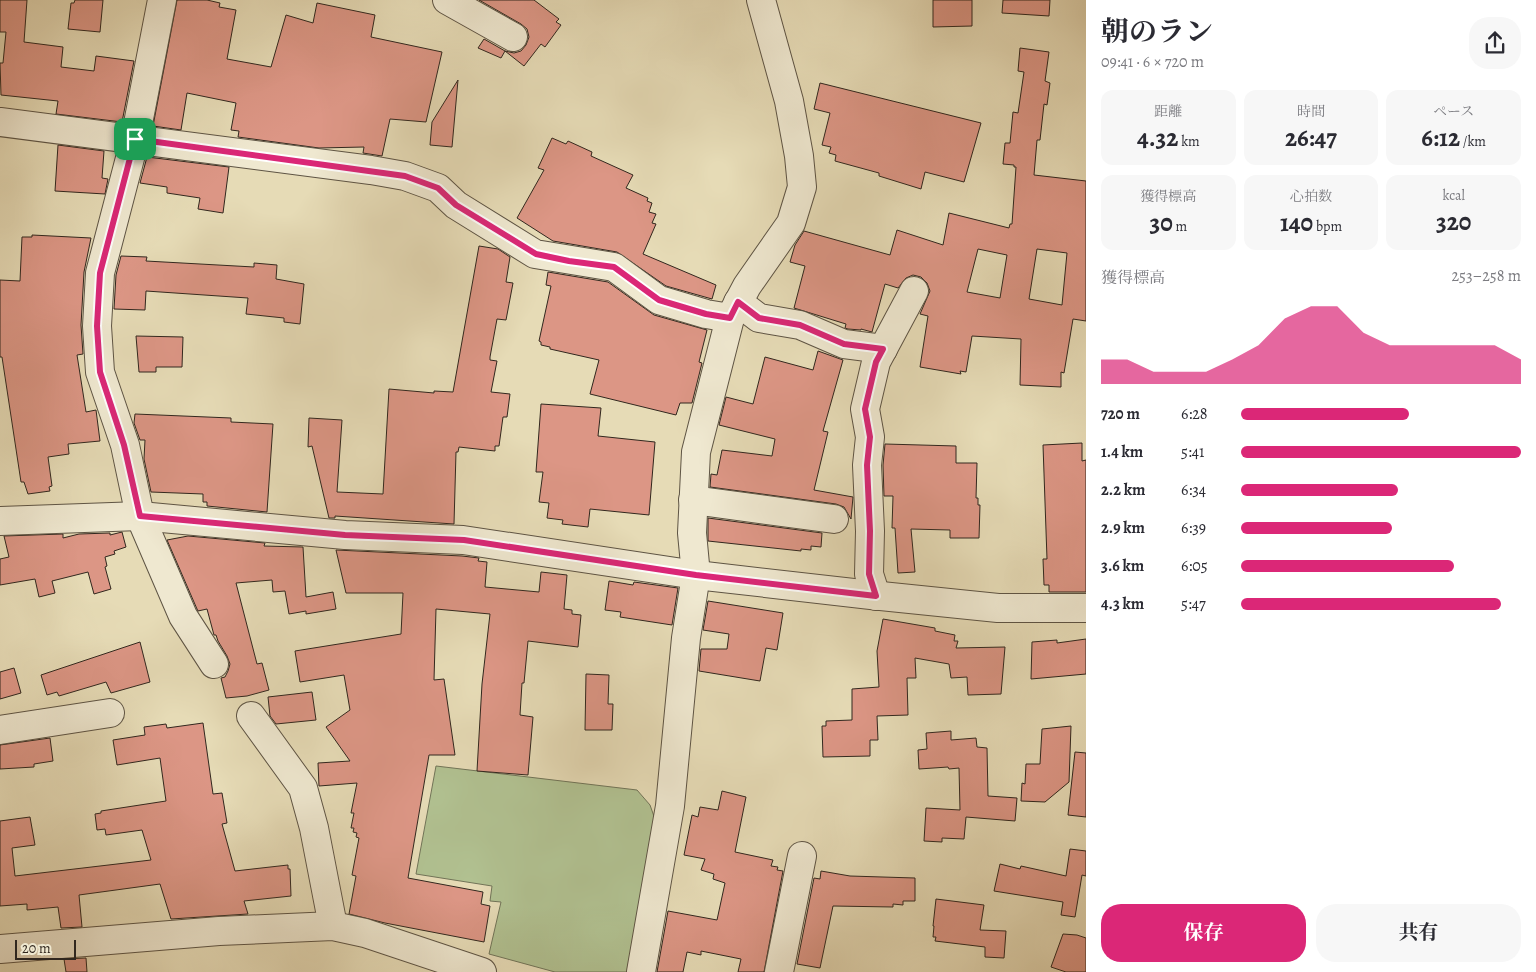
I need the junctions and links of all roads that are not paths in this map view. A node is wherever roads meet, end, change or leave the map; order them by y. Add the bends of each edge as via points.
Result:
1 (162, 0) edge
2 (447, 0) edge
3 (761, 0) edge
4 (513, 37) dead end
5 (0, 122) edge
6 (135, 139) junction
7 (914, 291) dead end
8 (734, 310) junction
9 (883, 349) junction
10 (693, 500) junction
11 (140, 516) junction
12 (834, 519) dead end
13 (0, 521) edge
14 (696, 575) junction
15 (876, 596) junction
16 (1086, 608) edge
17 (214, 664) dead end
18 (110, 713) dead end
19 (251, 716) dead end
20 (0, 730) edge
21 (802, 856) dead end
22 (333, 926) junction
23 (0, 949) edge
24 (482, 972) edge
25 (641, 972) edge
26 (779, 972) edge

1 - 6 street
2 - 4 street
3 - 8 street via 789,101 802,187 791,223
5 - 6 street
6 - 8 street via 405,176 438,188 456,205 536,254 614,267 659,300 706,314
6 - 11 street via 100,273 97,326 100,372 124,445
7 - 9 street
8 - 9 street via 800,325 844,344
8 - 10 street via 696,452
9 - 15 street via 876,362 865,409 870,437 867,465 869,574
10 - 12 street
10 - 14 street
11 - 13 street
11 - 14 street via 345,535 464,540
11 - 17 street via 183,616
14 - 15 street
14 - 25 street via 686,638 671,798
15 - 16 street via 998,608
18 - 20 street
19 - 22 street via 303,788
21 - 26 street
22 - 23 street via 220,931
22 - 24 street via 365,933

